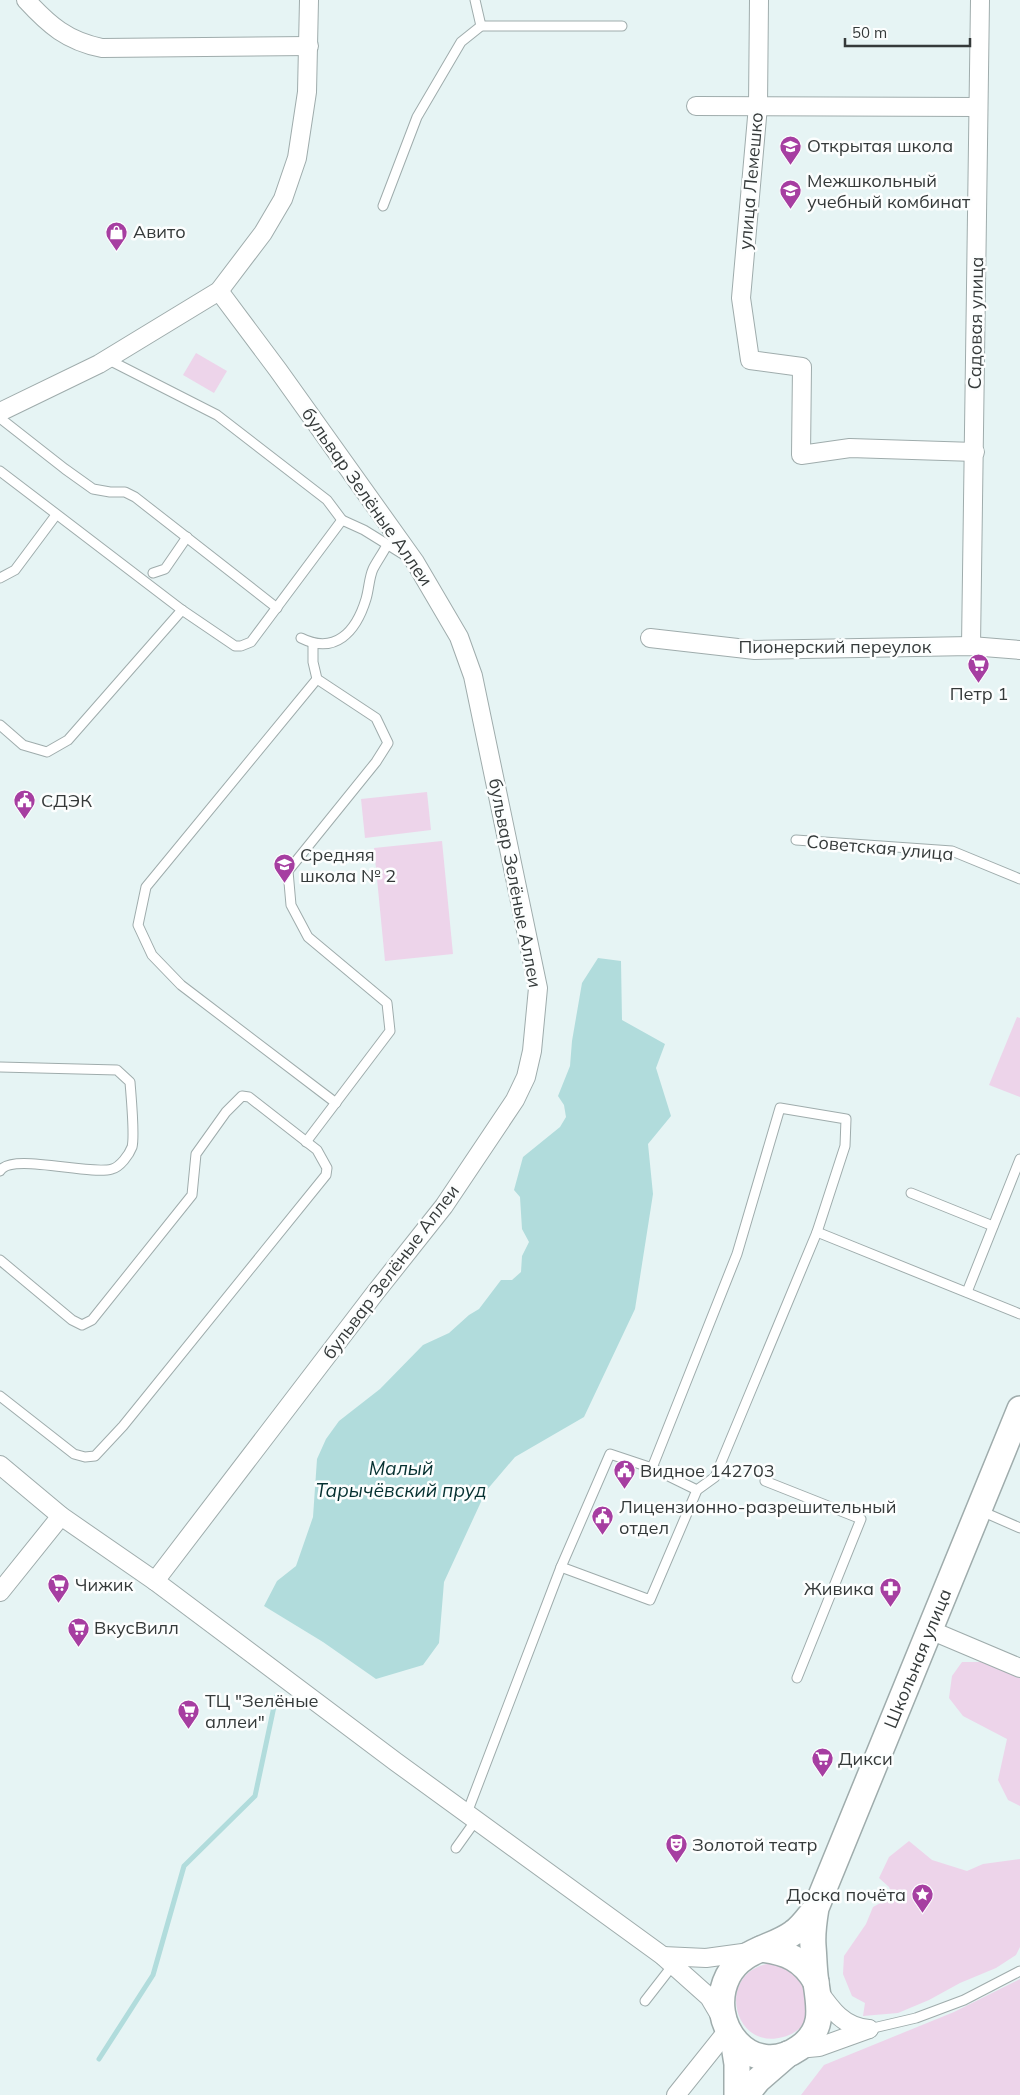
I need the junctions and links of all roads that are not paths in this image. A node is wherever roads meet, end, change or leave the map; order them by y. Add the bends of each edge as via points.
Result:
1 (26, 0) edge
2 (309, 0) edge
3 (475, 0) edge
4 (759, 0) edge
5 (980, 0) edge
6 (481, 26) junction
7 (622, 26) dead end
8 (309, 46) junction
9 (696, 106) dead end
10 (758, 106) junction
11 (978, 107) junction
12 (383, 206) dead end
13 (218, 291) junction
14 (107, 359) junction
15 (0, 412) edge
16 (0, 418) edge
17 (975, 452) junction
18 (0, 471) edge
19 (56, 515) junction
20 (342, 520) junction
21 (187, 538) junction
22 (387, 545) junction
23 (414, 562) junction
24 (152, 573) dead end
25 (0, 578) edge
26 (276, 608) junction
27 (182, 610) junction
28 (301, 638) dead end
29 (650, 638) dead end
30 (313, 643) junction
31 (971, 646) junction
32 (1020, 650) edge
33 (317, 679) junction
34 (0, 725) edge
35 (796, 840) dead end
36 (1020, 879) edge
37 (0, 1067) edge
38 (336, 1103) junction
39 (306, 1142) junction
40 (1020, 1159) edge
41 (0, 1171) edge
42 (911, 1193) dead end
43 (993, 1226) junction
44 (817, 1232) junction
45 (0, 1260) edge
46 (967, 1292) junction
47 (1020, 1314) edge
48 (0, 1396) edge
49 (1020, 1409) edge
50 (0, 1465) edge
51 (652, 1468) junction
52 (765, 1481) dead end
53 (697, 1490) junction
54 (979, 1510) junction
55 (61, 1516) junction
56 (1020, 1528) edge
57 (561, 1567) junction
58 (155, 1581) junction
59 (0, 1592) edge
60 (930, 1630) junction
61 (1020, 1668) edge
62 (797, 1678) dead end
63 (472, 1816) junction
64 (456, 1848) dead end
65 (816, 1908) junction
66 (756, 1950) junction
67 (668, 1960) junction
68 (1020, 1971) edge
69 (817, 1985) junction
70 (645, 2001) dead end
71 (869, 2029) junction
72 (728, 2030) junction
73 (793, 2051) junction
74 (676, 2095) edge
75 (737, 2095) edge
76 (746, 2095) edge

1 - 8 street via 65,35 83,44 102,48
2 - 8 street
3 - 6 lane
4 - 10 street, улица Лемешко
5 - 11 street, Садовая улица
6 - 7 lane
6 - 12 lane via 461,42 417,118
8 - 13 street via 307,92 297,158 283,199
9 - 10 street
10 - 11 street
10 - 17 street, улица Лемешко via 741,298 750,360 802,367 801,455 850,448
11 - 17 street, Садовая улица
13 - 14 street
13 - 23 street, бульвар Зелёные Аллеи
14 - 15 street
14 - 20 lane via 217,415 327,500
16 - 21 lane via 93,489 125,492 135,497
17 - 31 street, Садовая улица
18 - 19 lane
19 - 25 lane via 15,570
19 - 27 lane
20 - 22 lane
20 - 26 lane
21 - 24 lane via 165,569
21 - 26 lane
22 - 23 lane
22 - 30 lane via 373,570 357,620 335,642
23 - 58 street, бульвар Зелёные Аллеи via 459,637 475,686 538,988 526,1077 516,1100 444,1206
26 - 27 lane via 251,642 241,646 230,643
27 - 34 lane via 68,740 47,752 23,746
28 - 30 lane
29 - 31 street, Пионерский переулок via 755,650
30 - 33 lane
31 - 32 street, Пионерский переулок
33 - 38 lane via 376,718 388,742 376,762 288,871 291,905 308,937 387,1003 390,1031
33 - 38 lane via 146,888 138,924 152,955 181,985
35 - 36 lane, Советская улица via 952,851
37 - 41 lane via 117,1070 130,1082 132,1147 121,1164 112,1169 15,1163
38 - 39 lane
39 - 45 lane via 249,1097 242,1096 226,1112 196,1154 192,1195 104,1307 82,1325
39 - 48 lane via 322,1158 326,1175 123,1426 95,1456 74,1454
40 - 43 lane
42 - 43 lane
43 - 46 lane
44 - 46 lane
44 - 51 lane via 845,1146 846,1119 780,1108 737,1254
44 - 53 lane via 715,1477
46 - 47 lane
49 - 54 main road, Школьная улица
50 - 55 street
51 - 53 lane
51 - 57 lane via 610,1454
52 - 62 lane via 861,1519
53 - 57 lane via 650,1600
54 - 56 lane
54 - 60 main road, Школьная улица
55 - 58 street
55 - 59 street
57 - 63 lane
58 - 63 street
60 - 61 street
60 - 65 main road, Школьная улица
63 - 64 lane
63 - 67 street
65 - 66 main road via 792,1934
65 - 69 main road via 812,1935
66 - 67 street
66 - 69 main road via 776,1951 798,1960
66 - 72 main road via 736,1964 724,1985 721,2010
67 - 70 lane
67 - 72 street via 709,1997
68 - 71 lane via 948,2006 916,2018
69 - 71 street via 841,2019 858,2028
69 - 73 main road via 820,2007 817,2026 812,2035
71 - 73 street via 819,2047
72 - 73 main road via 740,2046 756,2055 778,2056
72 - 74 street
72 - 75 main road via 737,2064
73 - 76 main road via 758,2080

